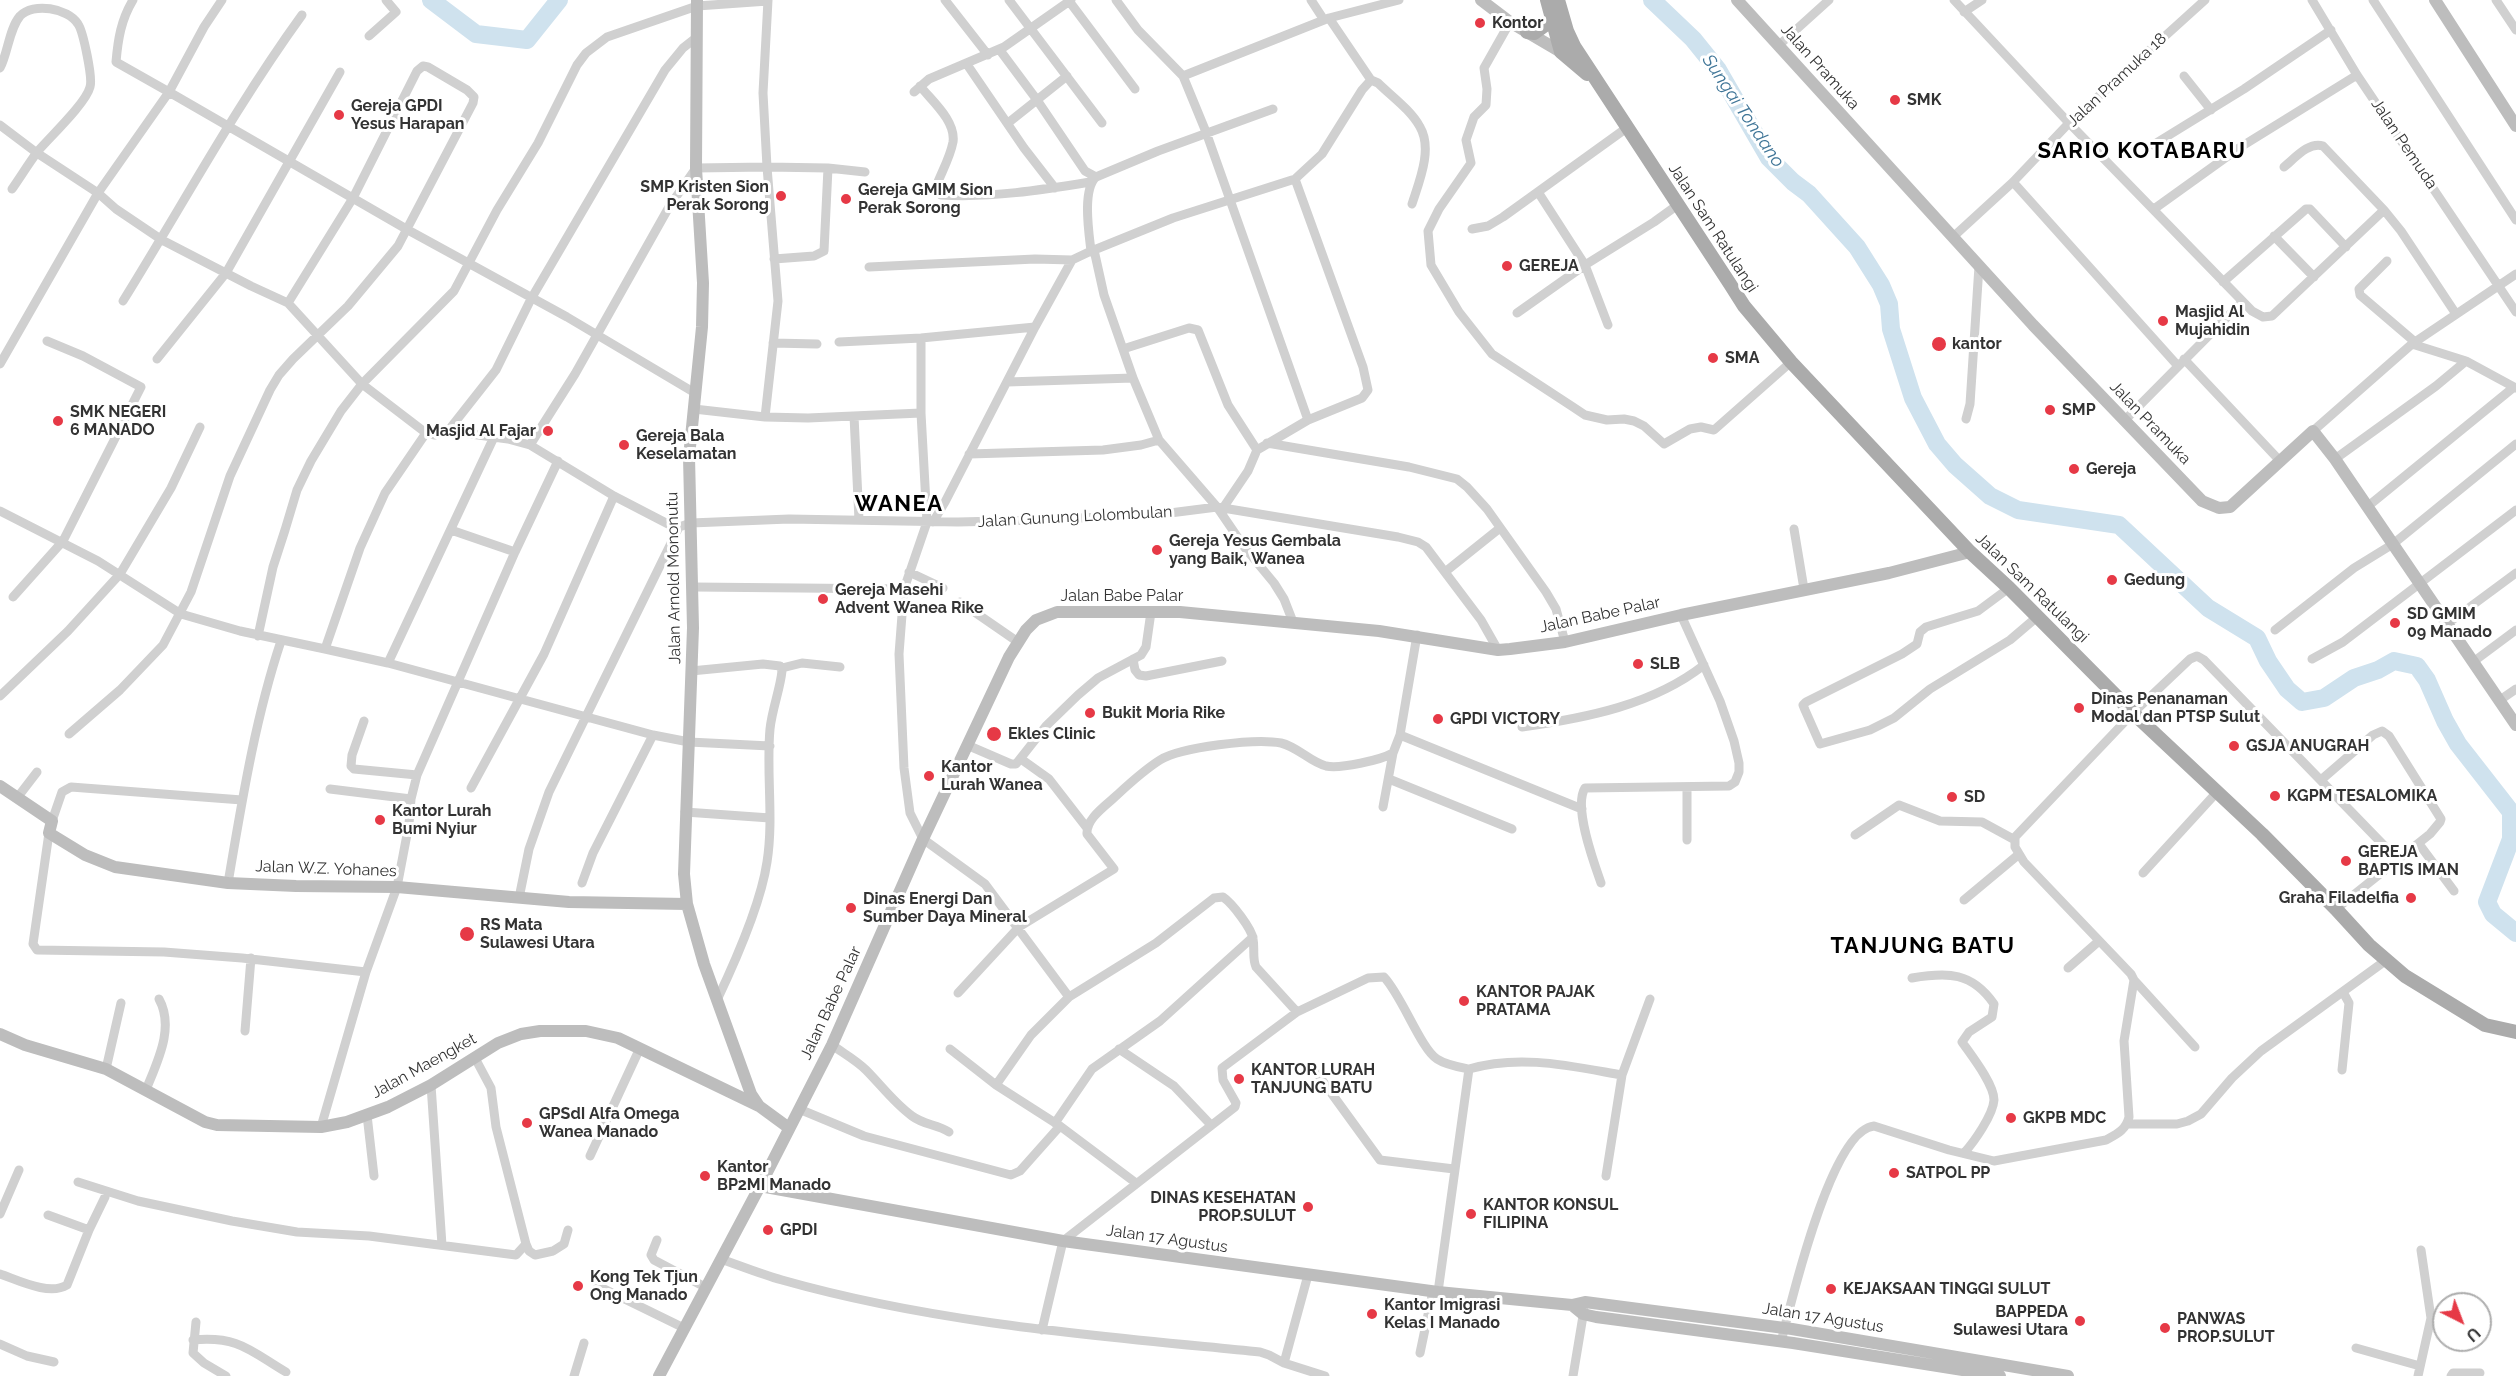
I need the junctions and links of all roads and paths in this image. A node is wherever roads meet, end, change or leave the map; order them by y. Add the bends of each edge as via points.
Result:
1 (133, 0) edge
2 (222, 0) edge
3 (386, 0) edge
4 (768, 0) edge
5 (945, 0) edge
6 (1009, 0) edge
7 (1116, 0) edge
8 (1311, 0) edge
9 (1399, 0) edge
10 (1481, 0) edge
11 (1547, 0) edge
12 (1558, 0) edge
13 (1737, 0) edge
14 (1829, 0) edge
15 (1954, 0) edge
16 (1982, 0) edge
17 (2205, 0) edge
18 (2312, 0) edge
19 (2373, 0) edge
20 (2435, 0) edge
21 (2496, 0) edge
22 (1070, 1) edge
23 (697, 3) edge
24 (1964, 12) junction
25 (302, 15) dead end
26 (1327, 19) junction
27 (1552, 20) junction
28 (1510, 22) junction
29 (1032, 28) junction
30 (2331, 30) junction
31 (2516, 30) edge
32 (1527, 32) junction
33 (369, 36) dead end
34 (697, 37) junction
35 (1778, 46) junction
36 (999, 50) junction
37 (1567, 51) junction
38 (988, 55) junction
39 (966, 63) junction
40 (0, 68) edge
41 (340, 72) dead end
42 (2357, 75) junction
43 (1067, 76) junction
44 (1184, 76) junction
45 (2184, 76) dead end
46 (1371, 80) junction
47 (1135, 89) dead end
48 (169, 92) junction
49 (1037, 100) junction
50 (1273, 109) dead end
51 (2211, 110) junction
52 (1008, 123) junction
53 (1102, 123) dead end
54 (2069, 123) junction
55 (0, 125) edge
56 (2516, 126) edge
57 (230, 127) junction
58 (1628, 127) junction
59 (1206, 132) junction
60 (2153, 145) dead end
61 (37, 153) junction
62 (290, 161) junction
63 (767, 167) junction
64 (2284, 167) dead end
65 (696, 168) junction
66 (828, 168) junction
67 (865, 172) dead end
68 (1295, 179) junction
69 (1093, 180) junction
70 (2013, 182) junction
71 (1055, 188) junction
72 (12, 189) dead end
73 (1538, 192) junction
74 (98, 193) junction
75 (353, 198) junction
76 (1229, 200) junction
77 (1412, 204) dead end
78 (1679, 204) junction
79 (2154, 209) junction
80 (2384, 210) junction
81 (2516, 220) edge
82 (1472, 229) dead end
83 (408, 230) junction
84 (2274, 236) junction
85 (1953, 237) junction
86 (162, 240) junction
87 (2346, 247) junction
88 (1093, 251) junction
89 (774, 259) junction
90 (1072, 260) junction
91 (2387, 261) dead end
92 (470, 262) junction
93 (1585, 265) junction
94 (1979, 266) junction
95 (869, 267) dead end
96 (226, 273) junction
97 (2516, 274) edge
98 (2314, 277) junction
99 (2223, 282) junction
100 (2499, 285) junction
101 (531, 299) junction
102 (123, 301) dead end
103 (2242, 302) junction
104 (288, 303) junction
105 (2516, 312) edge
106 (1517, 313) dead end
107 (2456, 314) junction
108 (1608, 326) dead end
109 (1035, 327) junction
110 (597, 335) junction
111 (316, 336) junction
112 (921, 338) junction
113 (47, 340) dead end
114 (839, 342) dead end
115 (773, 343) junction
116 (2414, 343) junction
117 (817, 344) dead end
118 (1123, 349) junction
119 (157, 359) dead end
120 (2466, 361) junction
121 (1791, 362) junction
122 (2181, 362) junction
123 (0, 364) edge
124 (1133, 378) junction
125 (1007, 382) junction
126 (362, 384) junction
127 (2515, 387) edge
128 (695, 393) junction
129 (694, 410) junction
130 (921, 413) junction
131 (854, 416) junction
132 (765, 417) junction
133 (1966, 419) dead end
134 (1308, 420) junction
135 (2124, 421) junction
136 (200, 427) dead end
137 (448, 431) junction
138 (2313, 432) junction
139 (426, 434) junction
140 (494, 437) junction
141 (1159, 440) junction
142 (1267, 443) junction
143 (2516, 444) edge
144 (530, 445) junction
145 (1257, 450) junction
146 (969, 454) junction
147 (2335, 459) junction
148 (558, 461) junction
149 (2281, 462) junction
150 (614, 496) junction
151 (2367, 507) junction
152 (1220, 508) junction
153 (2516, 510) edge
154 (2, 515) edge
155 (859, 520) junction
156 (930, 522) junction
157 (685, 525) junction
158 (1500, 528) junction
159 (1794, 529) dead end
160 (451, 530) junction
161 (63, 541) junction
162 (2393, 544) junction
163 (515, 552) junction
164 (1970, 552) junction
165 (909, 572) junction
166 (1445, 572) junction
167 (2516, 573) edge
168 (120, 574) junction
169 (2421, 584) junction
170 (693, 587) junction
171 (943, 588) dead end
172 (2009, 588) junction
173 (904, 589) junction
174 (1804, 589) junction
175 (13, 597) dead end
176 (960, 602) dead end
177 (1151, 612) junction
178 (181, 614) junction
179 (1681, 615) junction
180 (2037, 616) junction
181 (1293, 622) junction
182 (2447, 624) junction
183 (2275, 630) dead end
184 (2516, 630) edge
185 (1417, 635) junction
186 (258, 636) junction
187 (281, 641) junction
188 (1018, 642) junction
189 (1565, 642) junction
190 (325, 649) junction
191 (1498, 650) junction
192 (1133, 659) junction
193 (2312, 659) dead end
194 (1222, 661) dead end
195 (2473, 662) junction
196 (388, 663) junction
197 (1704, 665) junction
198 (840, 667) dead end
199 (782, 668) junction
200 (691, 671) junction
201 (456, 682) junction
202 (2516, 689) edge
203 (0, 696) edge
204 (520, 699) junction
205 (2500, 700) junction
206 (2133, 713) junction
207 (585, 716) junction
208 (364, 721) dead end
209 (2516, 725) edge
210 (1522, 727) dead end
211 (69, 734) dead end
212 (653, 735) junction
213 (1400, 735) junction
214 (688, 742) junction
215 (967, 745) junction
216 (770, 746) junction
217 (1393, 753) junction
218 (1021, 759) junction
219 (37, 772) dead end
220 (417, 775) junction
221 (1389, 779) junction
222 (2321, 780) junction
223 (0, 786) edge
224 (1687, 786) junction
225 (471, 788) dead end
226 (330, 789) dead end
227 (2218, 791) junction
228 (17, 798) junction
229 (411, 799) junction
230 (242, 800) junction
231 (1383, 807) dead end
232 (1582, 809) junction
233 (685, 812) junction
234 (770, 818) junction
235 (50, 827) junction
236 (1087, 828) junction
237 (1512, 829) dead end
238 (1855, 835) dead end
239 (923, 839) junction
240 (1687, 840) dead end
241 (2015, 840) junction
242 (2418, 844) junction
243 (2018, 855) junction
244 (2398, 860) junction
245 (2143, 873) dead end
246 (228, 883) junction
247 (582, 883) dead end
248 (1601, 883) dead end
249 (397, 887) junction
250 (2454, 891) dead end
251 (519, 898) junction
252 (1964, 900) dead end
253 (687, 904) junction
254 (2337, 909) junction
255 (1019, 927) junction
256 (1253, 937) junction
257 (2099, 941) junction
258 (251, 958) junction
259 (2385, 961) junction
260 (2068, 968) dead end
261 (366, 972) junction
262 (1912, 978) dead end
263 (2134, 980) junction
264 (2343, 992) junction
265 (958, 993) dead end
266 (1069, 997) junction
267 (159, 999) dead end
268 (1650, 999) dead end
269 (717, 1000) junction
270 (121, 1003) dead end
271 (1298, 1012) junction
272 (245, 1031) dead end
273 (2516, 1032) edge
274 (0, 1034) edge
275 (832, 1045) junction
276 (2195, 1047) dead end
277 (640, 1048) junction
278 (950, 1049) dead end
279 (1119, 1049) junction
280 (476, 1058) junction
281 (106, 1069) junction
282 (1469, 1069) junction
283 (2342, 1070) dead end
284 (1316, 1072) dead end
285 (1622, 1075) junction
286 (431, 1085) junction
287 (996, 1085) junction
288 (146, 1090) junction
289 (759, 1106) junction
290 (799, 1109) junction
291 (367, 1115) junction
292 (2127, 1124) junction
293 (1057, 1125) junction
294 (1211, 1125) junction
295 (321, 1127) junction
296 (789, 1128) junction
297 (949, 1132) dead end
298 (1964, 1153) junction
299 (590, 1156) dead end
300 (1454, 1169) junction
301 (19, 1170) dead end
302 (374, 1176) dead end
303 (1606, 1176) dead end
304 (78, 1182) dead end
305 (1136, 1183) junction
306 (760, 1186) junction
307 (105, 1197) dead end
308 (0, 1214) edge
309 (48, 1215) dead end
310 (89, 1230) junction
311 (568, 1230) dead end
312 (657, 1240) dead end
313 (1063, 1241) junction
314 (526, 1244) junction
315 (442, 1245) junction
316 (2421, 1250) dead end
317 (721, 1259) junction
318 (0, 1274) edge
319 (1308, 1275) junction
320 (598, 1286) dead end
321 (705, 1287) junction
322 (1436, 1292) junction
323 (1584, 1308) junction
324 (196, 1322) dead end
325 (684, 1328) junction
326 (1784, 1328) junction
327 (1042, 1330) junction
328 (193, 1340) junction
329 (1781, 1342) junction
330 (584, 1343) dead end
331 (0, 1344) edge
332 (2356, 1348) dead end
333 (1420, 1353) dead end
334 (54, 1362) dead end
335 (1284, 1363) junction
336 (2420, 1366) junction
337 (1945, 1367) edge
338 (286, 1372) dead end
339 (2480, 1373) dead end
340 (226, 1376) edge
341 (574, 1376) edge
342 (659, 1376) edge
343 (1325, 1376) edge
344 (1573, 1376) edge
345 (2000, 1376) edge
346 (2068, 1376) edge
347 (2418, 1376) edge
348 (2451, 1376) edge

1 - 48 street via 123,16 116,62
2 - 48 street
3 - 33 street via 396,12
4 - 23 street
4 - 63 street via 764,93
5 - 38 street
6 - 29 street
7 - 44 street via 1138,30
8 - 26 street
9 - 26 street
10 - 28 street
11 - 27 main road
12 - 37 main road, Jalan Sam Ratulangi via 1567,31
13 - 35 street, Jalan Pramuka
14 - 35 street
15 - 24 street
16 - 24 street
17 - 54 street, Jalan Pramuka 18
18 - 30 street, Jalan Pemuda
19 - 81 street
20 - 56 street
21 - 31 street
22 - 29 street
22 - 47 street
23 - 34 street, Jalan Arnold Mononutu
23 - 92 street via 607,37 586,53
24 - 54 street
25 - 57 street
26 - 44 street
26 - 46 street
27 - 32 main road via 1539,31
27 - 37 main road
28 - 32 street
28 - 121 street via 1484,68 1486,105 1474,117 1466,140 1471,164 1428,231 1431,265 1459,312 1492,354 1586,415 1606,420 1630,419 1664,444 1690,429 1714,430
29 - 36 street
29 - 43 street
30 - 42 street, Jalan Pemuda
30 - 51 street
32 - 37 street
34 - 65 street, Jalan Arnold Mononutu
34 - 101 street via 682,48 665,70
35 - 85 street, Jalan Pramuka
36 - 38 street
36 - 49 street
37 - 58 main road, Jalan Sam Ratulangi via 1603,87
38 - 39 street
39 - 52 street
39 - 71 street via 944,71 917,89 943,113 951,128 953,141 936,188 941,195 961,196
40 - 61 street via 15,26 28,11 52,10 72,17 79,25 92,83
41 - 62 street
42 - 79 street via 2239,148
42 - 100 street, Jalan Pemuda
43 - 49 street
43 - 53 street
44 - 59 street
45 - 51 street
46 - 68 street via 1322,154
46 - 77 street via 1419,124 1424,135 1423,164
48 - 57 street
48 - 74 street
49 - 52 street
49 - 69 street
50 - 59 street
51 - 60 street
52 - 71 street
54 - 70 street, Jalan Pramuka 18
54 - 79 street
55 - 61 street
57 - 62 street
57 - 86 street
58 - 73 street
58 - 78 main road, Jalan Sam Ratulangi
59 - 69 street
59 - 76 street
61 - 72 street
61 - 74 street
62 - 75 street
62 - 96 street
63 - 65 street
63 - 66 street
63 - 89 street
64 - 80 street via 2310,147 2323,146
65 - 110 street via 669,207
65 - 128 street, Jalan Arnold Mononutu via 703,283
66 - 67 street
66 - 89 street via 824,251 814,256
68 - 76 street
68 - 134 street via 1368,383 1362,398
69 - 71 street
69 - 88 street via 1088,217
70 - 85 street, Jalan Pramuka 18
70 - 122 street
73 - 82 street via 1488,226
73 - 93 street
74 - 86 street
74 - 123 street
75 - 83 street
75 - 83 street via 417,71 423,66 443,74 467,90 474,100
75 - 104 street
76 - 88 street
76 - 134 street
78 - 93 street
78 - 121 main road, Jalan Sam Ratulangi via 1744,306
79 - 99 street
80 - 87 street
80 - 107 street
83 - 92 street
83 - 111 street via 367,285
84 - 87 street via 2308,208
84 - 98 street
84 - 99 street
85 - 94 street, Jalan Pramuka
86 - 96 street
86 - 102 street
87 - 98 street
88 - 90 street
88 - 118 street
89 - 115 street via 778,301
90 - 95 street
90 - 109 street
91 - 116 street via 2359,288 2360,295
92 - 101 street
92 - 126 street via 448,298
93 - 106 street
93 - 108 street
94 - 133 street
94 - 135 street, Jalan Pramuka
96 - 104 street
96 - 119 street
97 - 100 street
98 - 103 street via 2267,318 2252,312
99 - 103 street
100 - 105 street, Jalan Pemuda
100 - 107 street
101 - 110 street
101 - 137 street via 496,370
103 - 122 street
104 - 111 street
107 - 116 street
109 - 112 street
109 - 125 street
110 - 128 street
110 - 144 street
111 - 126 street
111 - 178 street via 279,375 258,414 230,476
112 - 114 street
112 - 130 street
113 - 161 street via 141,387
115 - 117 street
115 - 132 street
116 - 120 street
116 - 138 street
118 - 124 street
118 - 145 street via 1189,328 1197,330 1228,405
120 - 127 street
120 - 147 street
121 - 164 main road, Jalan Sam Ratulangi
122 - 135 street
122 - 149 street
124 - 125 street
124 - 141 street
125 - 146 street
126 - 139 street
126 - 186 street via 335,421 297,490 273,567
127 - 151 street
128 - 129 street, Jalan Arnold Mononutu
129 - 132 street
129 - 157 street, Jalan Arnold Mononutu
130 - 131 street
130 - 156 street
131 - 132 street
131 - 155 street
134 - 142 street
135 - 149 street, Jalan Pramuka via 2194,494 2213,507 2230,507
136 - 168 street via 171,488
137 - 139 street
137 - 140 street
138 - 147 street
138 - 149 street, Jalan Pramuka
139 - 190 street via 385,493 360,548
140 - 144 street
140 - 160 street
141 - 146 street via 1103,450
141 - 152 street
142 - 145 street
142 - 158 street via 1457,479 1478,498
143 - 162 street
144 - 148 street
145 - 152 street via 1248,471
146 - 156 street via 945,502
147 - 151 street
148 - 150 street
148 - 163 street
150 - 157 street via 668,524
150 - 204 street via 567,607
151 - 162 street
152 - 156 street, Jalan Gunung Lolombulan via 1066,519
152 - 166 street, Jalan Gunung Lolombulan via 1418,542
152 - 181 street via 1245,548 1281,593
153 - 169 street
154 - 161 street
155 - 156 street, Jalan Gunung Lolombulan
155 - 157 street, Jalan Gunung Lolombulan via 789,519
156 - 165 street
157 - 170 street, Jalan Arnold Mononutu
157 - 207 street
158 - 166 street
158 - 189 street via 1556,609
159 - 174 street
160 - 163 street
160 - 196 street
161 - 168 street
161 - 175 street
162 - 169 street
162 - 183 street via 2354,568
163 - 201 street
164 - 172 main road, Jalan Sam Ratulangi
164 - 174 street, Jalan Babe Palar
165 - 171 street
165 - 173 street
166 - 191 street, Jalan Gunung Lolombulan
167 - 182 street
168 - 178 street
168 - 203 street
169 - 182 street
169 - 193 street via 2343,642
170 - 173 street
170 - 200 street, Jalan Arnold Mononutu
172 - 180 main road, Jalan Sam Ratulangi
172 - 180 street via 1978,611 1926,627 1917,644 1902,654 1806,702 1803,705 1820,744 1870,730 1894,718 1930,689 2010,640
173 - 239 street via 899,676 904,768 910,813
174 - 179 street, Jalan Babe Palar
176 - 188 street
177 - 181 street, Jalan Babe Palar
177 - 188 street, Jalan Babe Palar via 1057,612 1036,620
177 - 192 street via 1146,647
178 - 186 street
178 - 211 street via 145,666
179 - 189 street, Jalan Babe Palar
179 - 197 street
180 - 206 main road, Jalan Sam Ratulangi
181 - 185 street, Jalan Babe Palar
182 - 195 street
184 - 195 street
185 - 191 street, Jalan Babe Palar
185 - 213 street
186 - 187 street
187 - 190 street
187 - 230 street via 264,693
188 - 215 street, Jalan Babe Palar
189 - 191 street, Jalan Babe Palar
190 - 196 street
192 - 194 street via 1135,670 1146,676
192 - 218 street via 1098,678 1078,695 1046,726
195 - 205 street
196 - 201 street
197 - 210 street via 1651,697
197 - 224 street via 1734,741 1738,772 1729,786
198 - 199 street via 802,663
199 - 200 street via 764,664
199 - 216 street
200 - 214 street, Jalan Arnold Mononutu
201 - 204 street
201 - 220 street
202 - 205 street
204 - 207 street
204 - 225 street
205 - 209 street
206 - 222 street via 2190,659 2199,657
206 - 227 main road, Jalan Sam Ratulangi
206 - 241 street
207 - 212 street
207 - 251 street via 542,810
208 - 220 street via 351,766
212 - 214 street
212 - 247 street via 593,853
213 - 217 street
213 - 232 street
214 - 216 street
214 - 233 street, Jalan Arnold Mononutu
215 - 218 street via 1013,765
215 - 239 street, Jalan Babe Palar
216 - 234 street
217 - 221 street
217 - 236 street via 1378,761 1327,766 1287,745 1272,742 1192,749 1159,761 1131,782
218 - 236 street via 1049,779
219 - 228 street
220 - 229 street
221 - 231 street
221 - 237 street
222 - 242 street via 2373,735 2385,732 2441,819
222 - 244 street
223 - 228 street, Jalan W.Z. Yohanes
224 - 232 street via 1587,788
224 - 240 street
226 - 229 street
227 - 245 street
227 - 254 main road, Jalan Sam Ratulangi
228 - 235 street, Jalan W.Z. Yohanes
229 - 249 street
230 - 235 street via 71,787 62,792
230 - 246 street
232 - 248 street
233 - 234 street
233 - 253 street, Jalan Arnold Mononutu
234 - 269 street via 763,880
235 - 246 street, Jalan W.Z. Yohanes via 85,855 115,867
235 - 258 street via 35,922 36,950
236 - 255 street via 1114,869
238 - 241 street via 1899,805 1940,821 1982,822
239 - 255 street via 985,884
239 - 275 street, Jalan Babe Palar
241 - 243 street
242 - 244 street
242 - 250 street
243 - 252 street
243 - 257 street
244 - 254 street
246 - 249 street, Jalan W.Z. Yohanes
249 - 251 street, Jalan W.Z. Yohanes
249 - 261 street
251 - 253 street, Jalan W.Z. Yohanes
253 - 269 street, Jalan Arnold Mononutu
254 - 259 main road, Jalan Sam Ratulangi
255 - 265 street
255 - 266 street
256 - 266 street via 1226,898 1216,897 1156,943
256 - 271 street via 1256,968
256 - 279 street via 1160,1022
257 - 260 street
257 - 263 street
258 - 261 street
258 - 272 street
259 - 264 street
259 - 273 main road, Jalan Sam Ratulangi via 2485,1025
261 - 295 street
262 - 298 street via 1959,976 1975,983 1994,1004 1992,1017 1969,1032 1962,1042 1994,1098 1978,1134
263 - 276 street
263 - 292 street via 2124,1041
264 - 283 street via 2349,1004
264 - 292 street via 2261,1051 2204,1112 2177,1124
266 - 287 street via 1040,1024
267 - 288 street via 165,1010 164,1045
268 - 285 street
269 - 289 street, Jalan Arnold Mononutu
270 - 281 street
271 - 282 street via 1368,978 1384,977 1431,1053 1443,1062
271 - 294 street via 1222,1068 1222,1080 1236,1103
274 - 281 street, Jalan Maengket
275 - 290 street, Jalan Babe Palar
275 - 297 street via 865,1068 910,1115
277 - 280 street, Jalan Maengket via 586,1031 540,1031 510,1038
277 - 289 street, Jalan Maengket
277 - 299 street
278 - 287 street
279 - 293 street via 1086,1075
279 - 294 street via 1174,1086
280 - 286 street, Jalan Maengket
280 - 314 street via 491,1088 496,1127
281 - 288 street, Jalan Maengket
282 - 285 street via 1489,1063 1527,1061
282 - 300 street
284 - 300 street via 1380,1160
285 - 303 street
286 - 291 street, Jalan Maengket
286 - 315 street
287 - 293 street
288 - 295 street, Jalan Maengket via 212,1124
289 - 296 street, Jalan Arnold Mononutu
290 - 293 street via 864,1136 1011,1175 1020,1171
290 - 296 street, Jalan Babe Palar
291 - 295 street, Jalan Maengket
291 - 302 street
292 - 298 street via 2106,1140 2000,1161
293 - 305 street
294 - 305 street
296 - 306 street, Jalan Babe Palar
298 - 326 street via 1874,1126 1863,1130 1842,1156 1829,1183
300 - 322 street
301 - 308 street
304 - 315 street via 138,1201 232,1221 297,1232
305 - 313 street
306 - 313 street, Jalan 17 Agustus
306 - 317 street, Jalan Babe Palar
307 - 310 street
309 - 310 street
310 - 318 street via 64,1288 48,1288
311 - 314 street via 564,1244 553,1251 535,1255
312 - 321 street via 651,1254 654,1260
313 - 319 street, Jalan 17 Agustus
313 - 327 street
314 - 315 street via 513,1256
316 - 336 street via 2431,1318
317 - 321 street, Jalan Babe Palar
317 - 327 street via 824,1291
319 - 322 street, Jalan 17 Agustus
319 - 335 street
320 - 325 street
321 - 325 street, Jalan Babe Palar
322 - 323 street, Jalan 17 Agustus
322 - 333 street
323 - 326 street, Jalan 17 Agustus
323 - 329 street, Jalan 17 Agustus
323 - 344 street
324 - 328 street
325 - 342 street, Jalan Babe Palar
326 - 329 street
326 - 337 street, Jalan 17 Agustus
327 - 335 street via 1260,1352
328 - 338 street via 226,1339 241,1344
328 - 340 street via 198,1359
329 - 337 street, Jalan 17 Agustus
330 - 341 street
331 - 334 street
332 - 336 street
335 - 343 street
336 - 347 street
337 - 345 street, Jalan 17 Agustus
337 - 346 street, Jalan 17 Agustus
339 - 348 street

